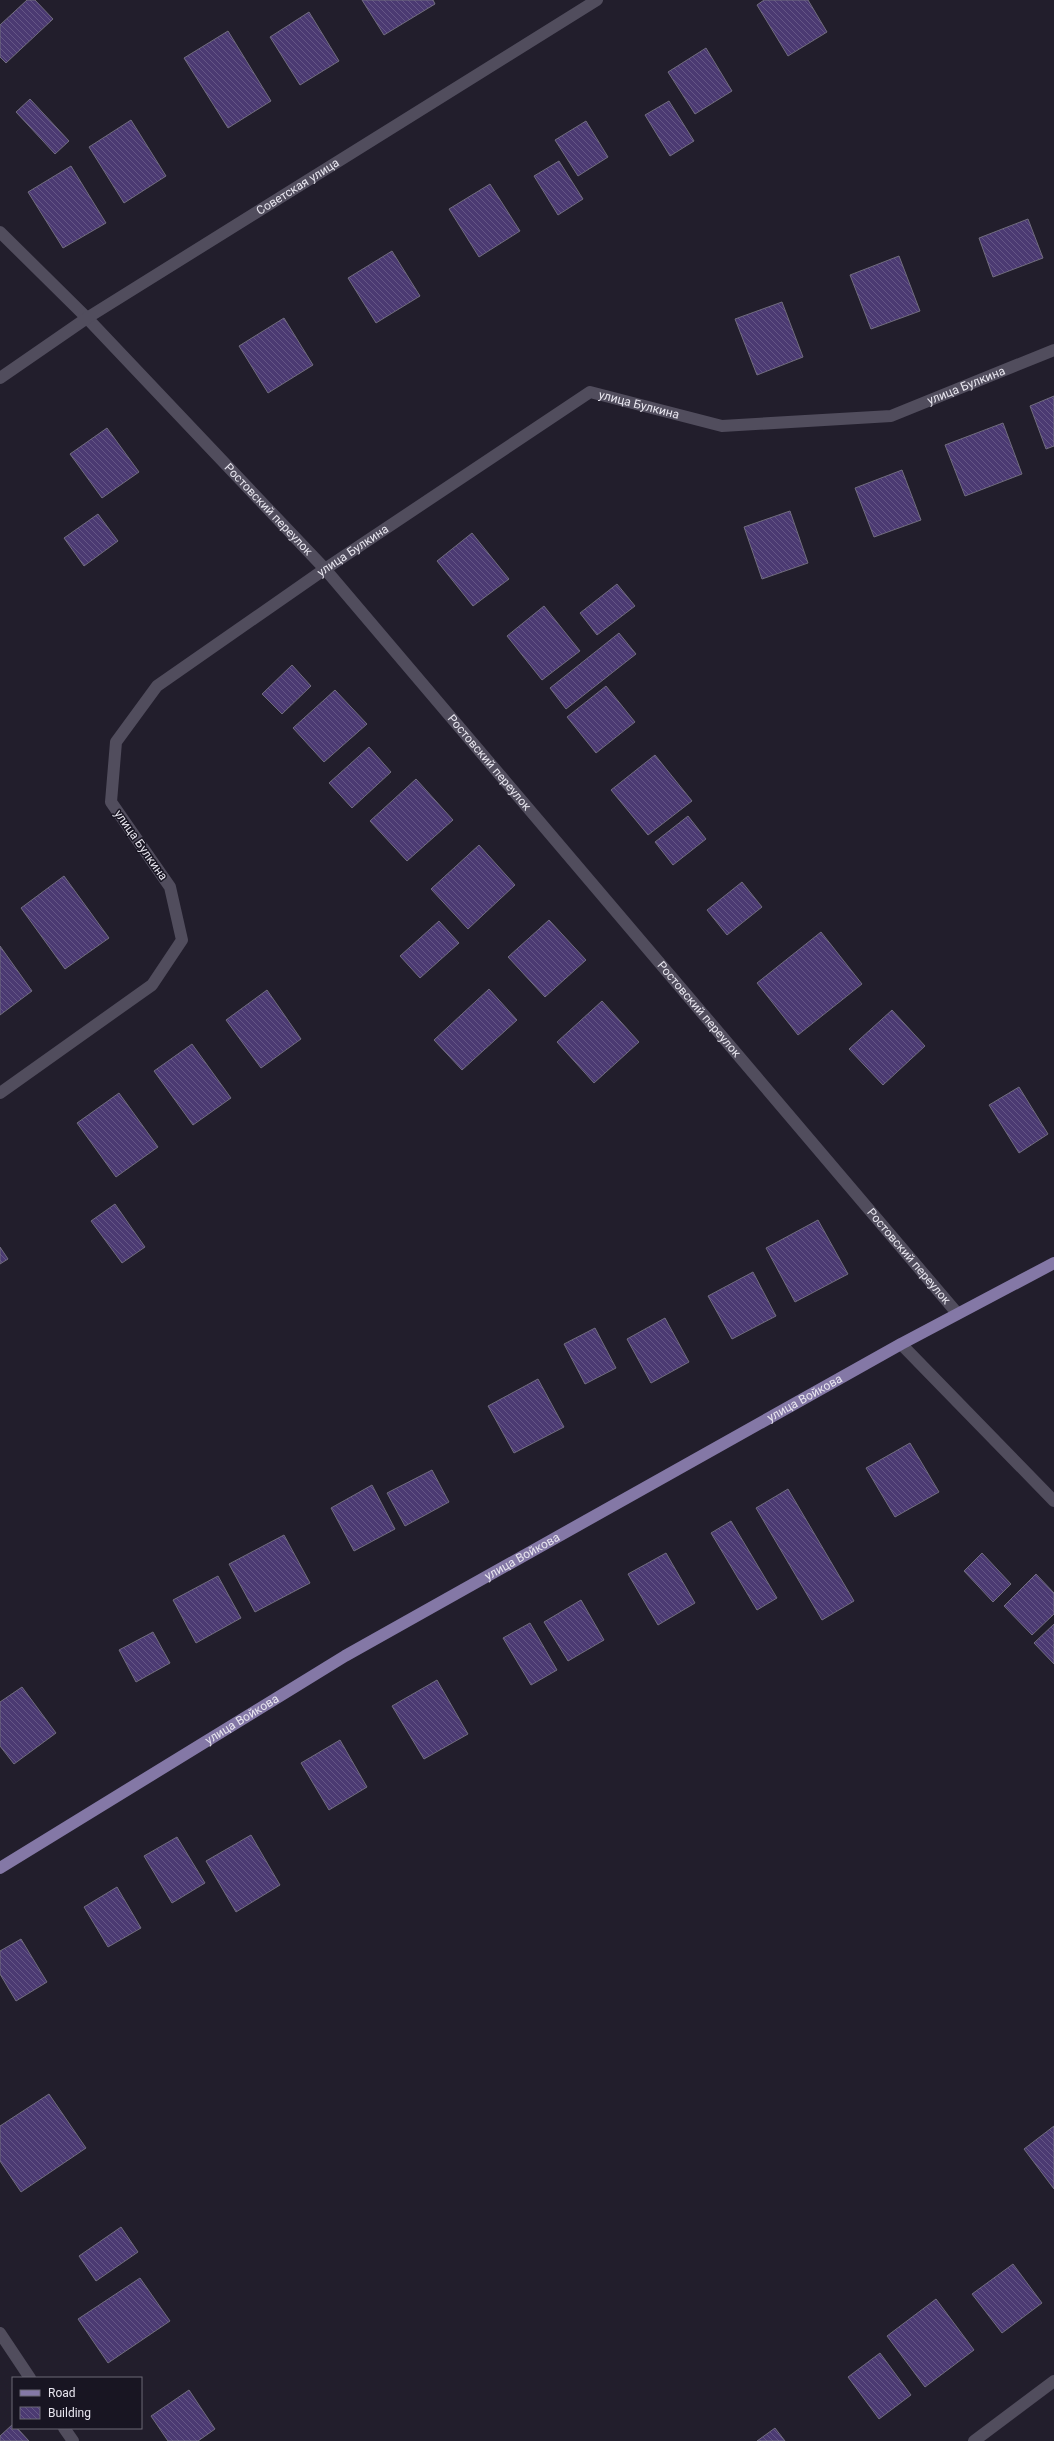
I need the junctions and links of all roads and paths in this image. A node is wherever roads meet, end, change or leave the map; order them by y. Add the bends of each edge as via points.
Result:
1 (598, 0) edge
2 (0, 232) edge
3 (87, 318) junction
4 (1054, 350) edge
5 (0, 378) edge
6 (325, 569) junction
7 (0, 1093) edge
8 (1054, 1263) edge
9 (957, 1313) junction
10 (901, 1344) junction
11 (1054, 1501) edge
12 (0, 1868) edge
13 (0, 2333) edge
14 (29, 2377) edge
15 (1054, 2381) edge
16 (65, 2429) edge
17 (73, 2441) edge
18 (974, 2441) edge

1 - 3 street, Советская улица
2 - 3 street, Ростовский переулок
3 - 5 street, Советская улица
3 - 6 street, Ростовский переулок
4 - 6 street, улица Булкина via 891,416 722,426 590,392
6 - 7 street, улица Булкина via 156,686 116,742 111,802 170,887 182,940 152,985
6 - 9 street, Ростовский переулок
8 - 9 main road, улица Войкова
9 - 10 main road, улица Войкова
10 - 11 street
10 - 12 main road, улица Войкова via 345,1656
13 - 14 street
15 - 18 street
16 - 17 street

